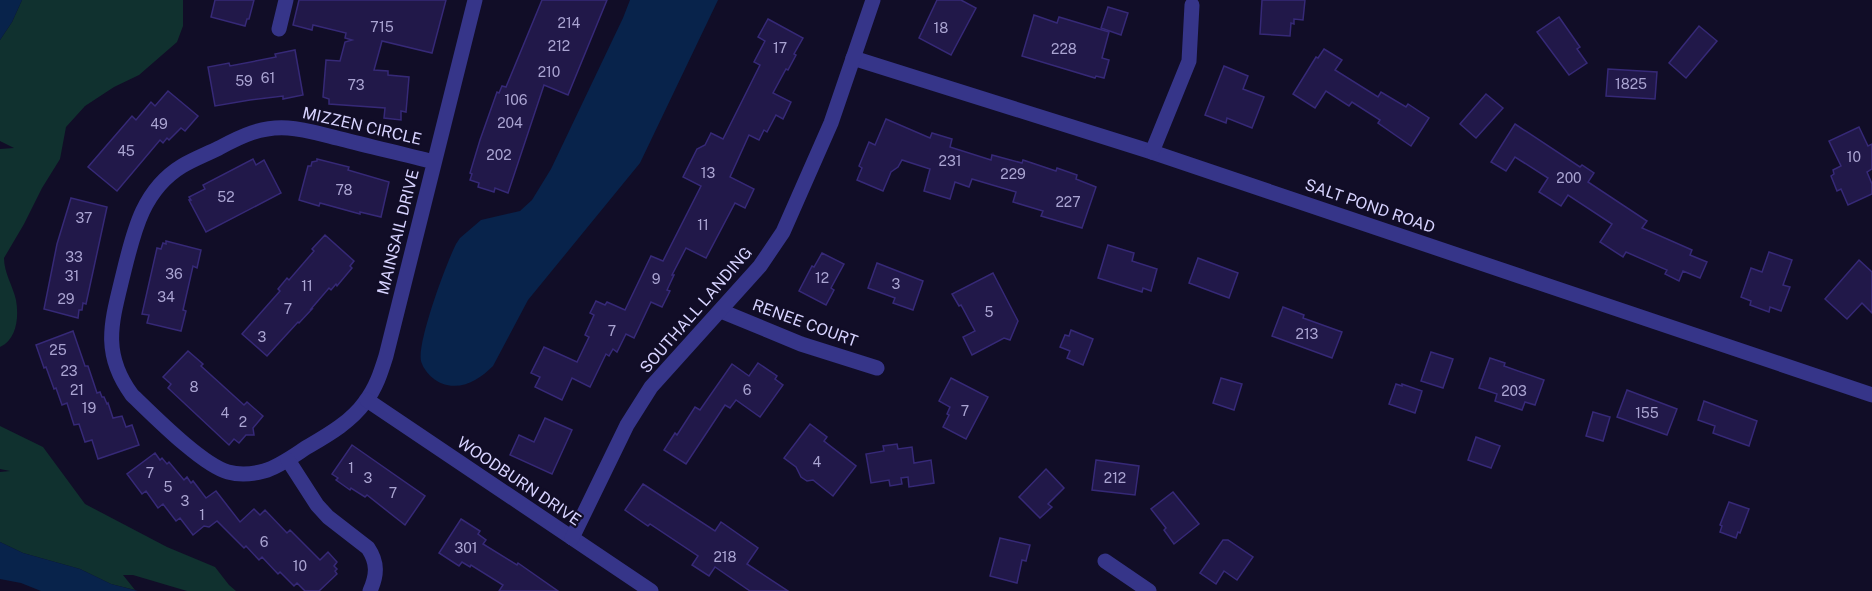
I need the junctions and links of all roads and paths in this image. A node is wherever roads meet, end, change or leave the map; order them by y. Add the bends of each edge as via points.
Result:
1 (286, 0) edge
2 (475, 0) edge
3 (873, 0) edge
4 (1192, 5) dead end
5 (279, 29) dead end
6 (853, 58) junction
7 (1152, 152) junction
8 (434, 162) junction
9 (721, 311) junction
10 (877, 368) dead end
11 (1872, 395) edge
12 (367, 400) junction
13 (288, 460) junction
14 (572, 538) junction
15 (1105, 561) dead end
16 (370, 591) edge
17 (651, 591) edge
18 (1149, 591) edge

1 - 5 street
2 - 8 street, MAINSAIL DRIVE
3 - 6 street, SOUTHALL LANDING
4 - 7 street via 1189,61
6 - 7 street, SALT POND ROAD
6 - 9 street, SOUTHALL LANDING via 831,123 783,232
7 - 11 street, SALT POND ROAD
8 - 12 street, MAINSAIL DRIVE via 386,356
8 - 13 street, MIZZEN CIRCLE via 304,130 265,129 241,136 182,166 160,184 144,207 110,335 112,354 124,384 143,406 218,468 255,473
9 - 10 street, RENEE COURT via 801,344
9 - 14 street, SOUTHALL LANDING via 651,387 627,425
12 - 13 street, MIZZEN CIRCLE via 342,425
12 - 14 street, WOODBURN DRIVE
13 - 16 street via 317,505 373,555 376,576
14 - 17 street, WOODBURN DRIVE
15 - 18 street

